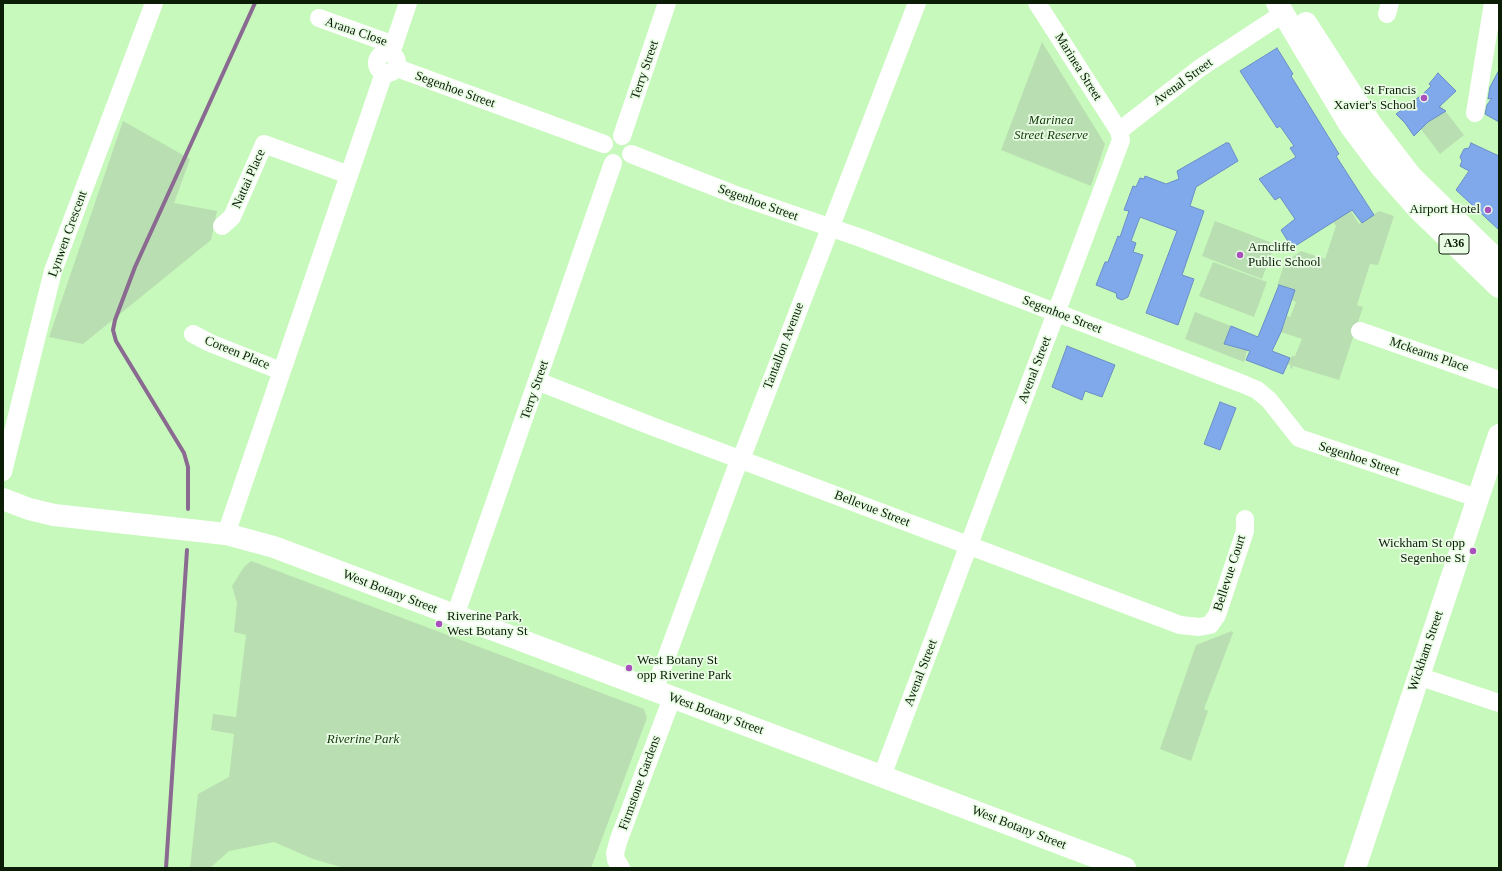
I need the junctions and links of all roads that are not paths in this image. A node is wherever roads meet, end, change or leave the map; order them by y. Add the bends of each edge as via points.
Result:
1 (154, 3) edge
2 (408, 3) edge
3 (667, 3) edge
4 (917, 3) edge
5 (1037, 3) edge
6 (1493, 3) edge
7 (1285, 6) edge
8 (319, 18) dead end
9 (391, 60) junction
10 (1475, 113) dead end
11 (1119, 131) junction
12 (622, 136) junction
13 (604, 144) junction
14 (631, 154) junction
15 (613, 163) junction
16 (349, 175) junction
17 (222, 226) dead end
18 (830, 228) junction
19 (1497, 274) edge
20 (1057, 313) junction
21 (1360, 331) dead end
22 (193, 334) dead end
23 (281, 371) junction
24 (1499, 380) edge
25 (537, 381) junction
26 (1499, 435) edge
27 (741, 459) junction
28 (3, 472) edge
29 (1477, 498) junction
30 (3, 499) edge
31 (1245, 519) dead end
32 (226, 534) junction
33 (969, 546) junction
34 (455, 616) junction
35 (1210, 625) joint
36 (1418, 676) junction
37 (663, 694) junction
38 (1499, 703) edge
39 (882, 776) junction
40 (621, 868) edge
41 (1125, 868) edge
42 (1355, 868) edge

1 - 28 street, Lynwen Crescent via 53,271
2 - 9 street
3 - 12 street, Terry Street
4 - 18 street, Tantallon Avenue
5 - 11 street, Marinea Street
6 - 10 street
7 - 11 street, Avenal Street
7 - 19 main road, A36 via 1351,127 1381,167 1418,209
8 - 9 street, Arana Close
9 - 13 street, Segenhoe Street
9 - 16 street
11 - 20 street, Avenal Street via 1121,140
12 - 13 street via 612,137
12 - 14 street via 630,144
13 - 15 street via 604,154
14 - 15 street via 625,161
14 - 18 street, Segenhoe Street
15 - 25 street, Terry Street
16 - 17 street, Nattai Place via 264,144 232,218
16 - 23 street
18 - 20 street, Segenhoe Street
18 - 27 street, Tantallon Avenue
20 - 29 street, Segenhoe Street via 1257,390 1279,410 1299,438
20 - 33 street, Avenal Street
21 - 24 street, Mckearns Place
22 - 23 street, Coreen Place
23 - 32 street
25 - 27 street, Bellevue Street
25 - 34 street, Terry Street
26 - 29 main road, Wickham Street
27 - 33 street, Bellevue Street
27 - 37 street, Tantallon Avenue
29 - 36 main road, Wickham Street
30 - 32 main road, West Botany Street via 54,515
31 - 35 street, Bellevue Court via 1245,532 1217,615
32 - 34 main road, West Botany Street via 274,547
33 - 35 street, Bellevue Street via 1168,622 1190,627
33 - 39 street, Avenal Street
34 - 37 main road, West Botany Street
36 - 38 street
36 - 42 main road, Wickham Street
37 - 39 main road, West Botany Street
37 - 40 street, Firmstone Gardens via 619,839 616,860
39 - 41 main road, West Botany Street

